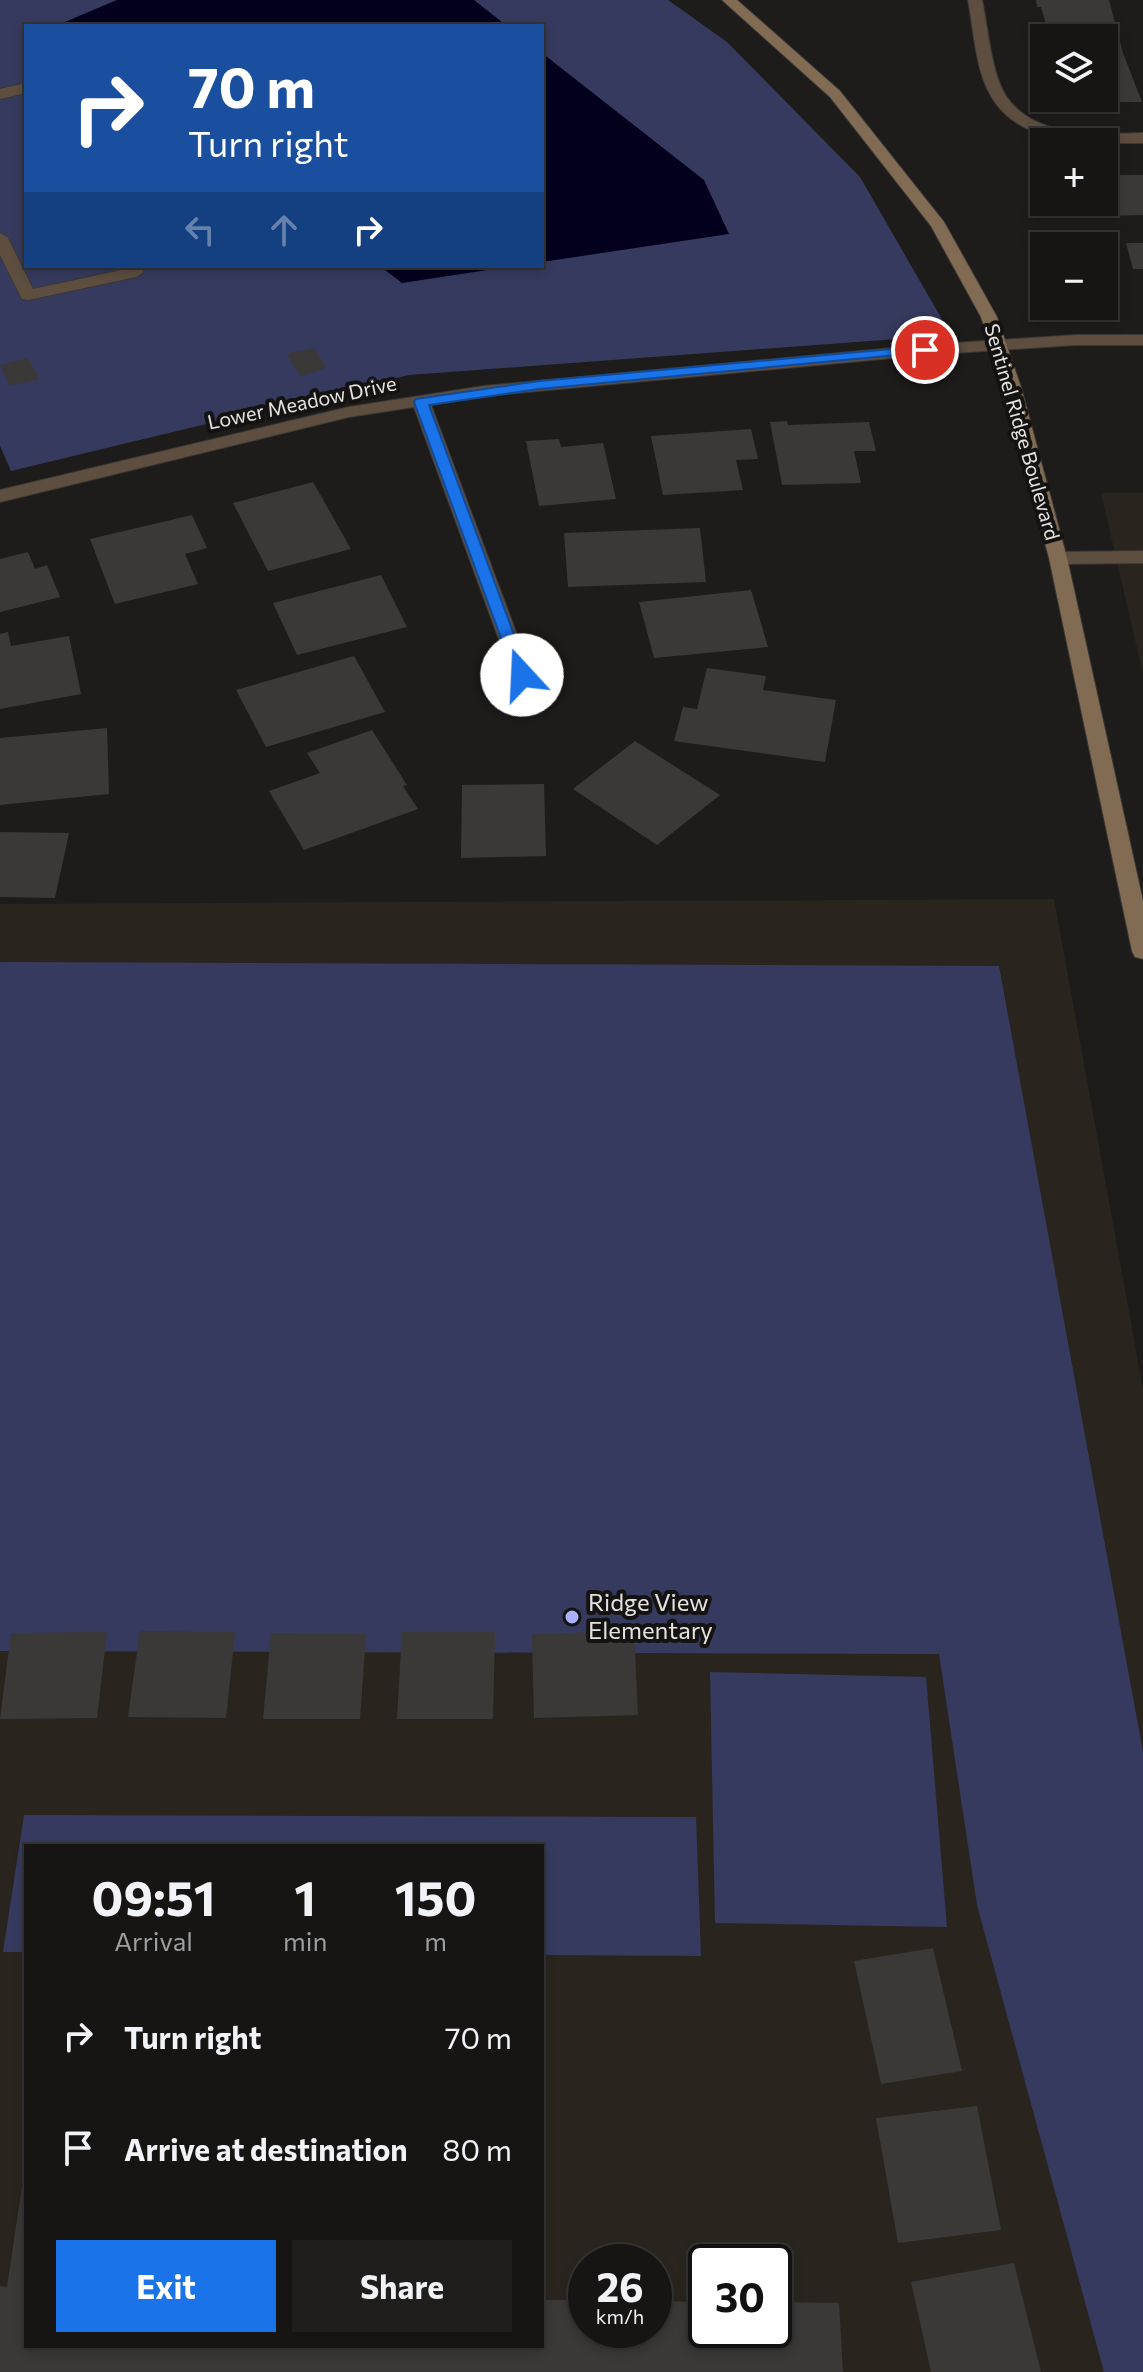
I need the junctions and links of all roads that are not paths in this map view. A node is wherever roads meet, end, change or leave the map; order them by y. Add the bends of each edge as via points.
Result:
1 (729, 0) edge
2 (975, 0) edge
3 (24, 88) edge
4 (0, 94) edge
5 (1143, 138) edge
6 (0, 238) edge
7 (133, 268) edge
8 (1143, 340) edge
9 (999, 346) junction
10 (421, 402) junction
11 (0, 496) edge
12 (1143, 557) edge
13 (1058, 558) junction
14 (522, 675) dead end
15 (1143, 951) edge

1 - 9 main road, Sentinel Ridge Boulevard via 835,94 938,225 989,317
2 - 5 street via 998,95 1022,123 1080,138
3 - 4 street
6 - 7 street via 28,295 136,272
8 - 9 street, Lower Meadow Drive
9 - 10 street, Lower Meadow Drive via 621,377
9 - 13 main road, Sentinel Ridge Boulevard
10 - 11 street, Lower Meadow Drive via 284,426
10 - 14 street
12 - 13 street
13 - 15 main road, Sentinel Ridge Boulevard

